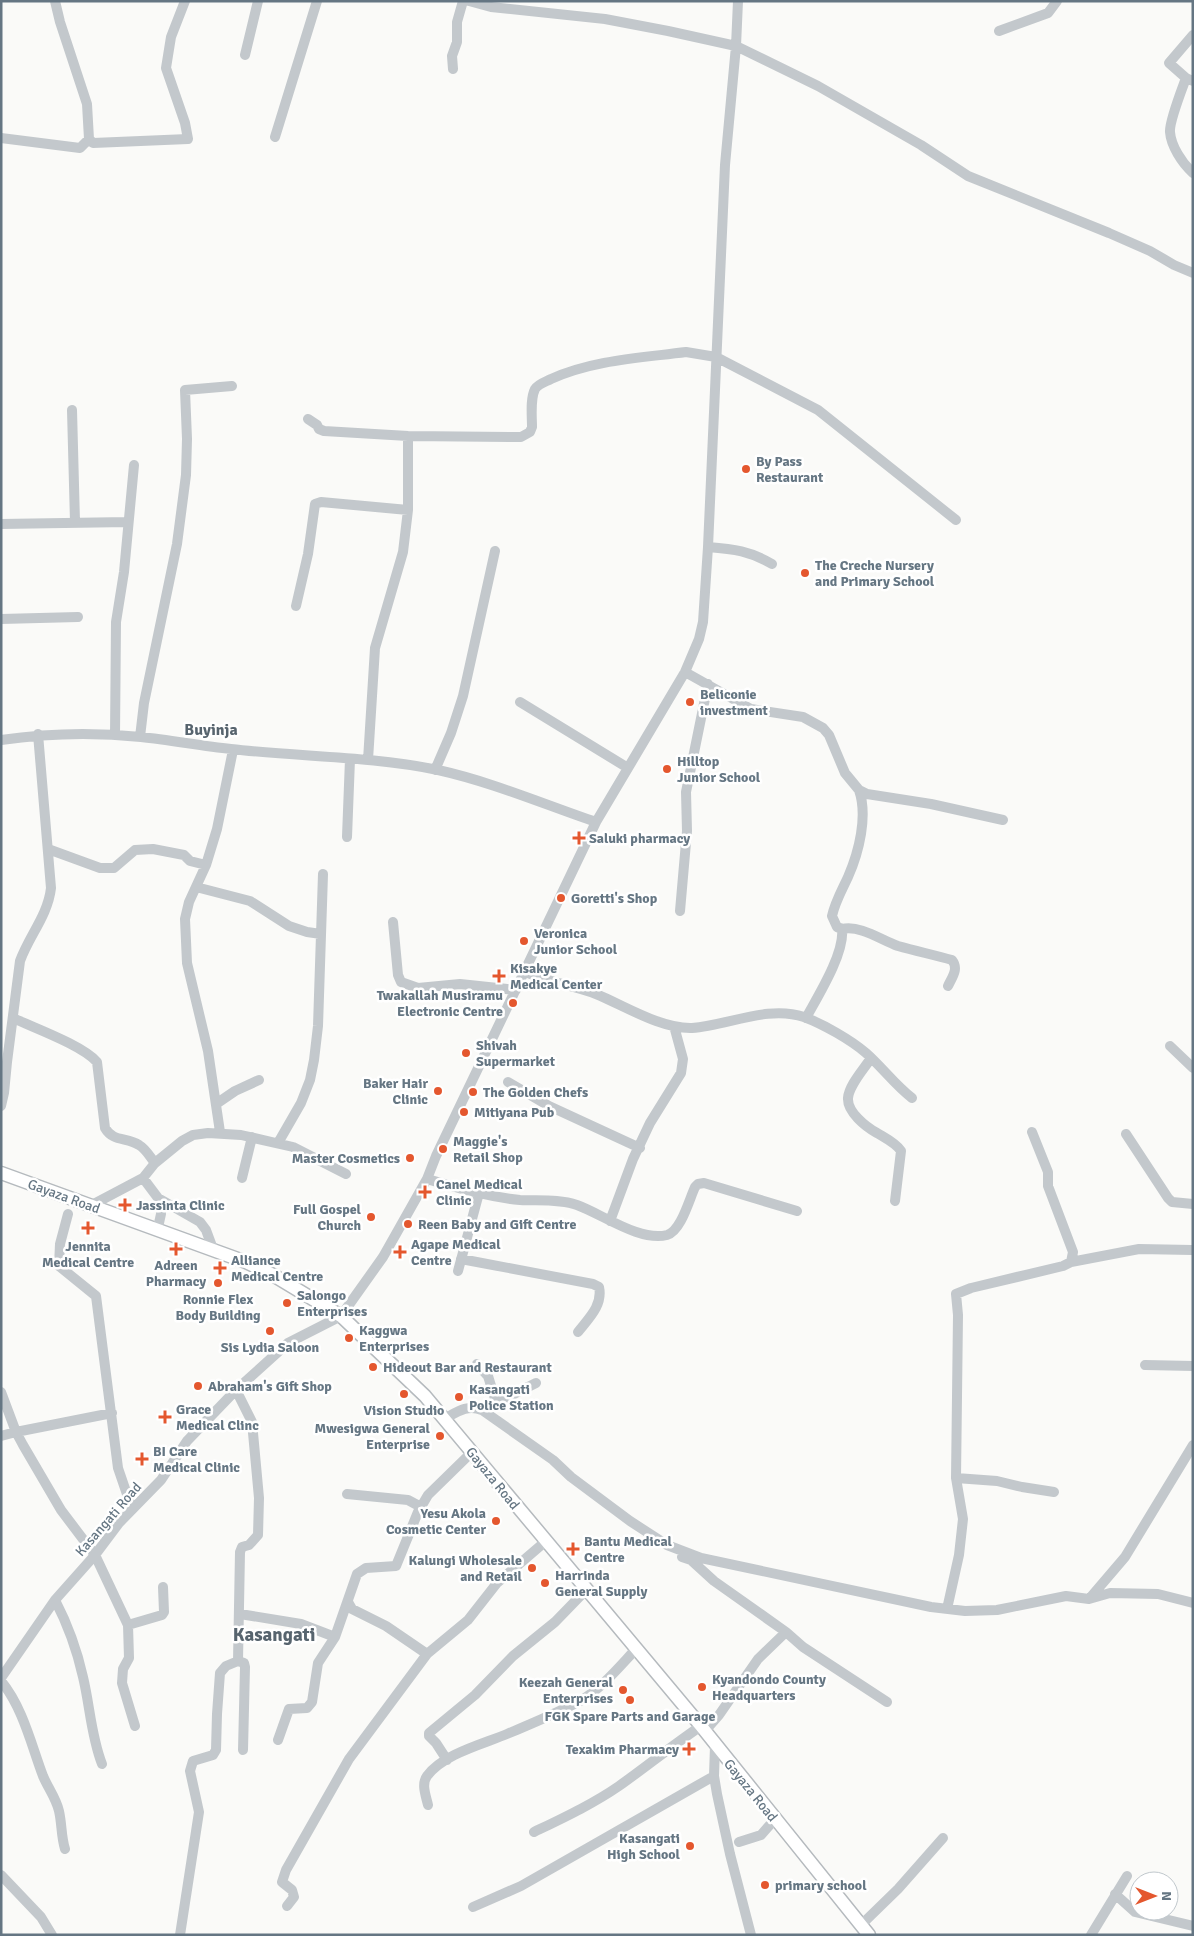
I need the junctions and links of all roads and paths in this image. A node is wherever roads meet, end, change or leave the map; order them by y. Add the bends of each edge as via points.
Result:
1 (55, 1) edge
2 (184, 1) edge
3 (258, 1) edge
4 (317, 1) edge
5 (463, 1) edge
6 (469, 1) edge
7 (738, 1) edge
8 (1057, 1) edge
9 (999, 31) dead end
10 (1193, 35) edge
11 (736, 46) junction
12 (245, 55) dead end
13 (453, 69) dead end
14 (1189, 80) edge
15 (275, 137) dead end
16 (1, 138) edge
17 (89, 140) junction
18 (1193, 173) edge
19 (1193, 273) edge
20 (716, 357) junction
21 (232, 386) dead end
22 (72, 410) dead end
23 (308, 420) dead end
24 (408, 436) junction
25 (134, 465) dead end
26 (408, 510) junction
27 (956, 520) dead end
28 (75, 522) junction
29 (128, 522) junction
30 (1, 524) edge
31 (708, 547) junction
32 (495, 551) dead end
33 (772, 564) dead end
34 (296, 606) dead end
35 (78, 617) dead end
36 (1, 619) edge
37 (685, 672) junction
38 (708, 684) junction
39 (520, 702) dead end
40 (38, 734) junction
41 (114, 735) junction
42 (140, 737) junction
43 (1, 740) edge
44 (233, 750) junction
45 (350, 759) junction
46 (368, 760) junction
47 (628, 768) junction
48 (435, 770) junction
49 (863, 792) junction
50 (1003, 820) dead end
51 (596, 822) junction
52 (869, 825) dead end
53 (347, 837) dead end
54 (48, 849) junction
55 (206, 865) junction
56 (322, 874) dead end
57 (196, 888) junction
58 (680, 911) dead end
59 (393, 922) dead end
60 (842, 929) junction
61 (320, 934) junction
62 (524, 971) junction
63 (948, 986) dead end
64 (516, 990) junction
65 (13, 1018) junction
66 (806, 1018) junction
67 (674, 1026) junction
68 (1170, 1046) dead end
69 (871, 1058) junction
70 (1193, 1068) edge
71 (259, 1080) dead end
72 (508, 1082) dead end
73 (912, 1098) dead end
74 (216, 1104) junction
75 (1, 1106) edge
76 (220, 1132) junction
77 (1032, 1132) dead end
78 (1126, 1134) dead end
79 (252, 1137) junction
80 (278, 1143) junction
81 (640, 1148) junction
82 (155, 1163) junction
83 (1, 1173) edge
84 (346, 1174) dead end
85 (143, 1178) junction
86 (242, 1178) dead end
87 (427, 1179) junction
88 (479, 1193) junction
89 (895, 1201) dead end
90 (1193, 1204) edge
91 (90, 1206) junction
92 (797, 1211) dead end
93 (68, 1214) dead end
94 (610, 1221) junction
95 (212, 1249) junction
96 (1192, 1250) edge
97 (461, 1259) junction
98 (1071, 1262) junction
99 (458, 1271) dead end
100 (341, 1316) junction
101 (578, 1332) dead end
102 (477, 1364) dead end
103 (1145, 1365) dead end
104 (1193, 1366) edge
105 (536, 1383) dead end
106 (236, 1390) junction
107 (1, 1392) edge
108 (496, 1402) junction
109 (482, 1410) junction
110 (112, 1413) junction
111 (444, 1419) junction
112 (16, 1432) junction
113 (1, 1436) edge
114 (1193, 1445) edge
115 (472, 1452) junction
116 (1189, 1460) edge
117 (956, 1478) junction
118 (1054, 1492) dead end
119 (348, 1494) dead end
120 (421, 1507) junction
121 (132, 1509) junction
122 (546, 1541) junction
123 (667, 1545) junction
124 (95, 1555) junction
125 (163, 1587) dead end
126 (587, 1589) junction
127 (1089, 1599) junction
128 (55, 1600) junction
129 (348, 1602) junction
130 (1193, 1602) edge
131 (947, 1609) junction
132 (240, 1614) junction
133 (128, 1625) junction
134 (786, 1632) junction
135 (336, 1637) junction
136 (636, 1650) junction
137 (427, 1654) junction
138 (238, 1661) junction
139 (1, 1680) edge
140 (887, 1702) dead end
141 (135, 1726) dead end
142 (703, 1729) junction
143 (278, 1740) dead end
144 (715, 1746) junction
145 (242, 1750) dead end
146 (447, 1760) junction
147 (102, 1764) dead end
148 (714, 1776) junction
149 (428, 1805) dead end
150 (775, 1819) junction
151 (534, 1832) dead end
152 (943, 1838) dead end
153 (739, 1842) dead end
154 (65, 1848) dead end
155 (1, 1875) edge
156 (1127, 1876) dead end
157 (1115, 1894) junction
158 (288, 1906) dead end
159 (473, 1907) dead end
160 (1193, 1926) edge
161 (865, 1930) edge
162 (52, 1935) edge
163 (180, 1935) edge
164 (751, 1935) edge
165 (1091, 1935) edge

1 - 17 street via 87,104
2 - 17 street via 171,37 166,68 188,140 93,143
3 - 12 street
4 - 15 street
5 - 13 street via 457,22
6 - 11 street via 605,19
7 - 11 street
8 - 9 street via 1048,13
10 - 14 street via 1169,63
11 - 19 street via 818,86 968,176 1109,233
11 - 20 street via 725,165
14 - 18 street via 1170,131 1176,150
16 - 17 street via 80,148
20 - 24 street via 686,352 592,364 566,372 536,387 532,427 520,438
20 - 27 street via 818,410
20 - 31 street
21 - 42 street via 185,390 186,475 177,544
22 - 28 street
23 - 24 street via 324,431
24 - 26 street
25 - 29 street
26 - 34 street via 315,504
26 - 46 street via 402,560 375,648
28 - 29 street
28 - 30 street
29 - 41 street via 116,622
31 - 33 street via 739,550
31 - 37 street via 699,639
32 - 48 street via 463,696
35 - 36 street
37 - 38 street
37 - 47 street
38 - 49 street via 751,710 803,717 823,728 845,773
38 - 58 street via 686,792 688,831
39 - 47 street
40 - 41 street
40 - 43 street
40 - 54 street
41 - 42 street
42 - 44 street
44 - 45 street
44 - 55 street via 217,830
45 - 46 street
45 - 53 street
46 - 48 street
47 - 51 street
48 - 51 street via 492,784
49 - 50 street
49 - 52 street
49 - 60 street via 862,824 855,856 832,916 837,927
51 - 62 street
54 - 55 street via 100,868 114,868 135,850 153,849
54 - 65 street via 50,898 20,961
55 - 57 street
56 - 61 street
57 - 61 street via 250,901 289,926
57 - 74 street via 185,919 187,963 208,1051
59 - 64 street via 401,982 418,988 460,984
60 - 63 street via 860,930 897,946 952,960 956,970
60 - 66 street via 828,978
61 - 80 street via 318,1026 310,1080
62 - 64 street
62 - 67 street via 596,994
64 - 87 street
65 - 75 street
65 - 82 street via 64,1041 97,1062 108,1135 141,1146
66 - 67 street via 794,1014 770,1014 692,1028
66 - 69 street via 855,1044
67 - 81 street via 683,1059 681,1073 650,1123
68 - 70 street
69 - 73 street
69 - 89 street via 848,1101 864,1124 901,1151
71 - 74 street
72 - 81 street via 549,1106
74 - 76 street
76 - 79 street
76 - 82 street via 193,1135
77 - 98 street via 1073,1252
78 - 90 street via 1168,1198 1172,1202
79 - 80 street
79 - 86 street
80 - 84 street via 293,1147
81 - 94 street
82 - 85 street
83 - 91 main road, Gayaza Road
85 - 91 street
85 - 95 street via 158,1198 200,1222
87 - 88 street
87 - 100 street via 384,1257
88 - 94 street via 577,1205
88 - 97 street
91 - 95 main road, Gayaza Road
92 - 94 street via 704,1183 695,1187 672,1233 649,1236
93 - 110 street via 60,1244 59,1266 96,1296
95 - 100 main road, Gayaza Road via 273,1275
96 - 98 street via 1139,1249
97 - 99 street
97 - 101 street via 599,1286 597,1308
98 - 117 street via 956,1294
100 - 106 street, Kasangati Road via 288,1343
100 - 111 main road, Gayaza Road via 400,1370
102 - 108 street via 488,1376
103 - 104 street
105 - 108 street
106 - 121 street, Kasangati Road via 187,1441 161,1480
106 - 132 street via 252,1422 260,1524 258,1535 240,1552
107 - 112 street
108 - 109 street
109 - 111 street via 464,1408
109 - 123 street
110 - 112 street
110 - 121 street via 118,1468
111 - 115 main road, Gayaza Road
112 - 113 street
112 - 124 street via 61,1510
114 - 116 street
115 - 120 street via 428,1495
115 - 122 main road, Gayaza Road
116 - 127 street via 1125,1557
117 - 118 street via 997,1481
117 - 131 street via 963,1519
119 - 120 street via 392,1497
120 - 129 street via 396,1566 360,1570
121 - 124 street, Kasangati Road
122 - 126 main road, Gayaza Road
122 - 137 street via 497,1583 468,1620
123 - 131 street via 701,1558
123 - 134 street
124 - 128 street, Kasangati Road
124 - 133 street
125 - 133 street via 162,1615
126 - 136 main road, Gayaza Road
126 - 146 street via 475,1695 429,1733
127 - 130 street via 1110,1592 1146,1593
127 - 131 street via 1066,1596 997,1610
128 - 139 street, Kasangati Road
128 - 147 street via 75,1646 95,1745
129 - 135 street
129 - 137 street via 352,1609 386,1626
132 - 135 street via 301,1624
132 - 138 street
133 - 141 street via 129,1658 123,1669 122,1683
134 - 140 street via 803,1647
134 - 142 street via 758,1659 719,1715
135 - 143 street via 318,1663 312,1702 307,1708 289,1709
136 - 142 main road, Gayaza Road
136 - 146 street via 597,1690 580,1701
137 - 158 street via 349,1759 292,1858 282,1882 294,1893
138 - 145 street via 245,1667
138 - 163 street via 220,1673 216,1750 213,1755 190,1765 199,1812
139 - 154 street via 16,1702 56,1803
142 - 144 main road, Gayaza Road
142 - 151 street via 671,1746 618,1787
144 - 148 street
144 - 150 main road, Gayaza Road
146 - 149 street via 424,1778
148 - 159 street via 520,1886
148 - 164 street via 722,1822
150 - 153 street via 762,1835
150 - 161 main road, Gayaza Road
152 - 161 street
155 - 162 street via 41,1917
156 - 157 street
157 - 160 street via 1135,1912
157 - 165 street

